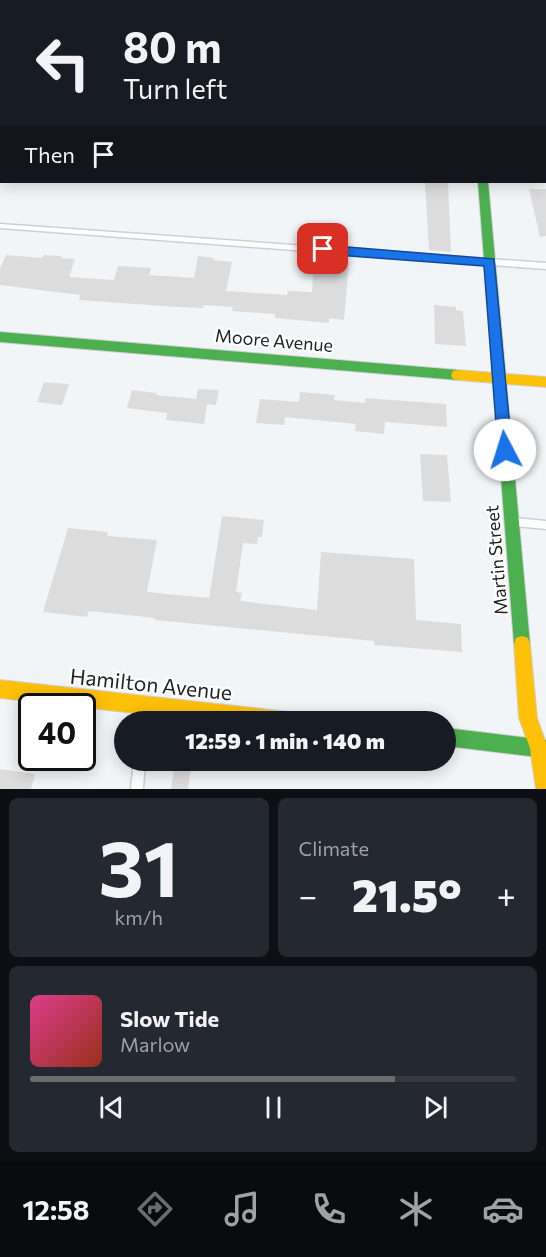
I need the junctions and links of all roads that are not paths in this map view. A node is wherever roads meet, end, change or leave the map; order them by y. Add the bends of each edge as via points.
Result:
1 (483, 183) edge
2 (0, 226) edge
3 (489, 262) junction
4 (546, 266) edge
5 (0, 337) edge
6 (498, 378) junction
7 (546, 382) edge
8 (512, 521) junction
9 (546, 525) edge
10 (0, 689) edge
11 (169, 711) edge
12 (456, 738) edge
13 (542, 748) edge
14 (139, 771) edge
15 (137, 789) edge
16 (545, 789) edge

1 - 3 street, Martin Street
2 - 3 lane
3 - 4 lane
3 - 6 street, Martin Street
5 - 6 street, Moore Avenue
6 - 7 street, Moore Avenue
6 - 8 street, Martin Street
8 - 9 lane
8 - 13 street, Martin Street via 528,718
10 - 11 street, Hamilton Avenue
12 - 13 street
13 - 16 street, Martin Street
14 - 15 lane

